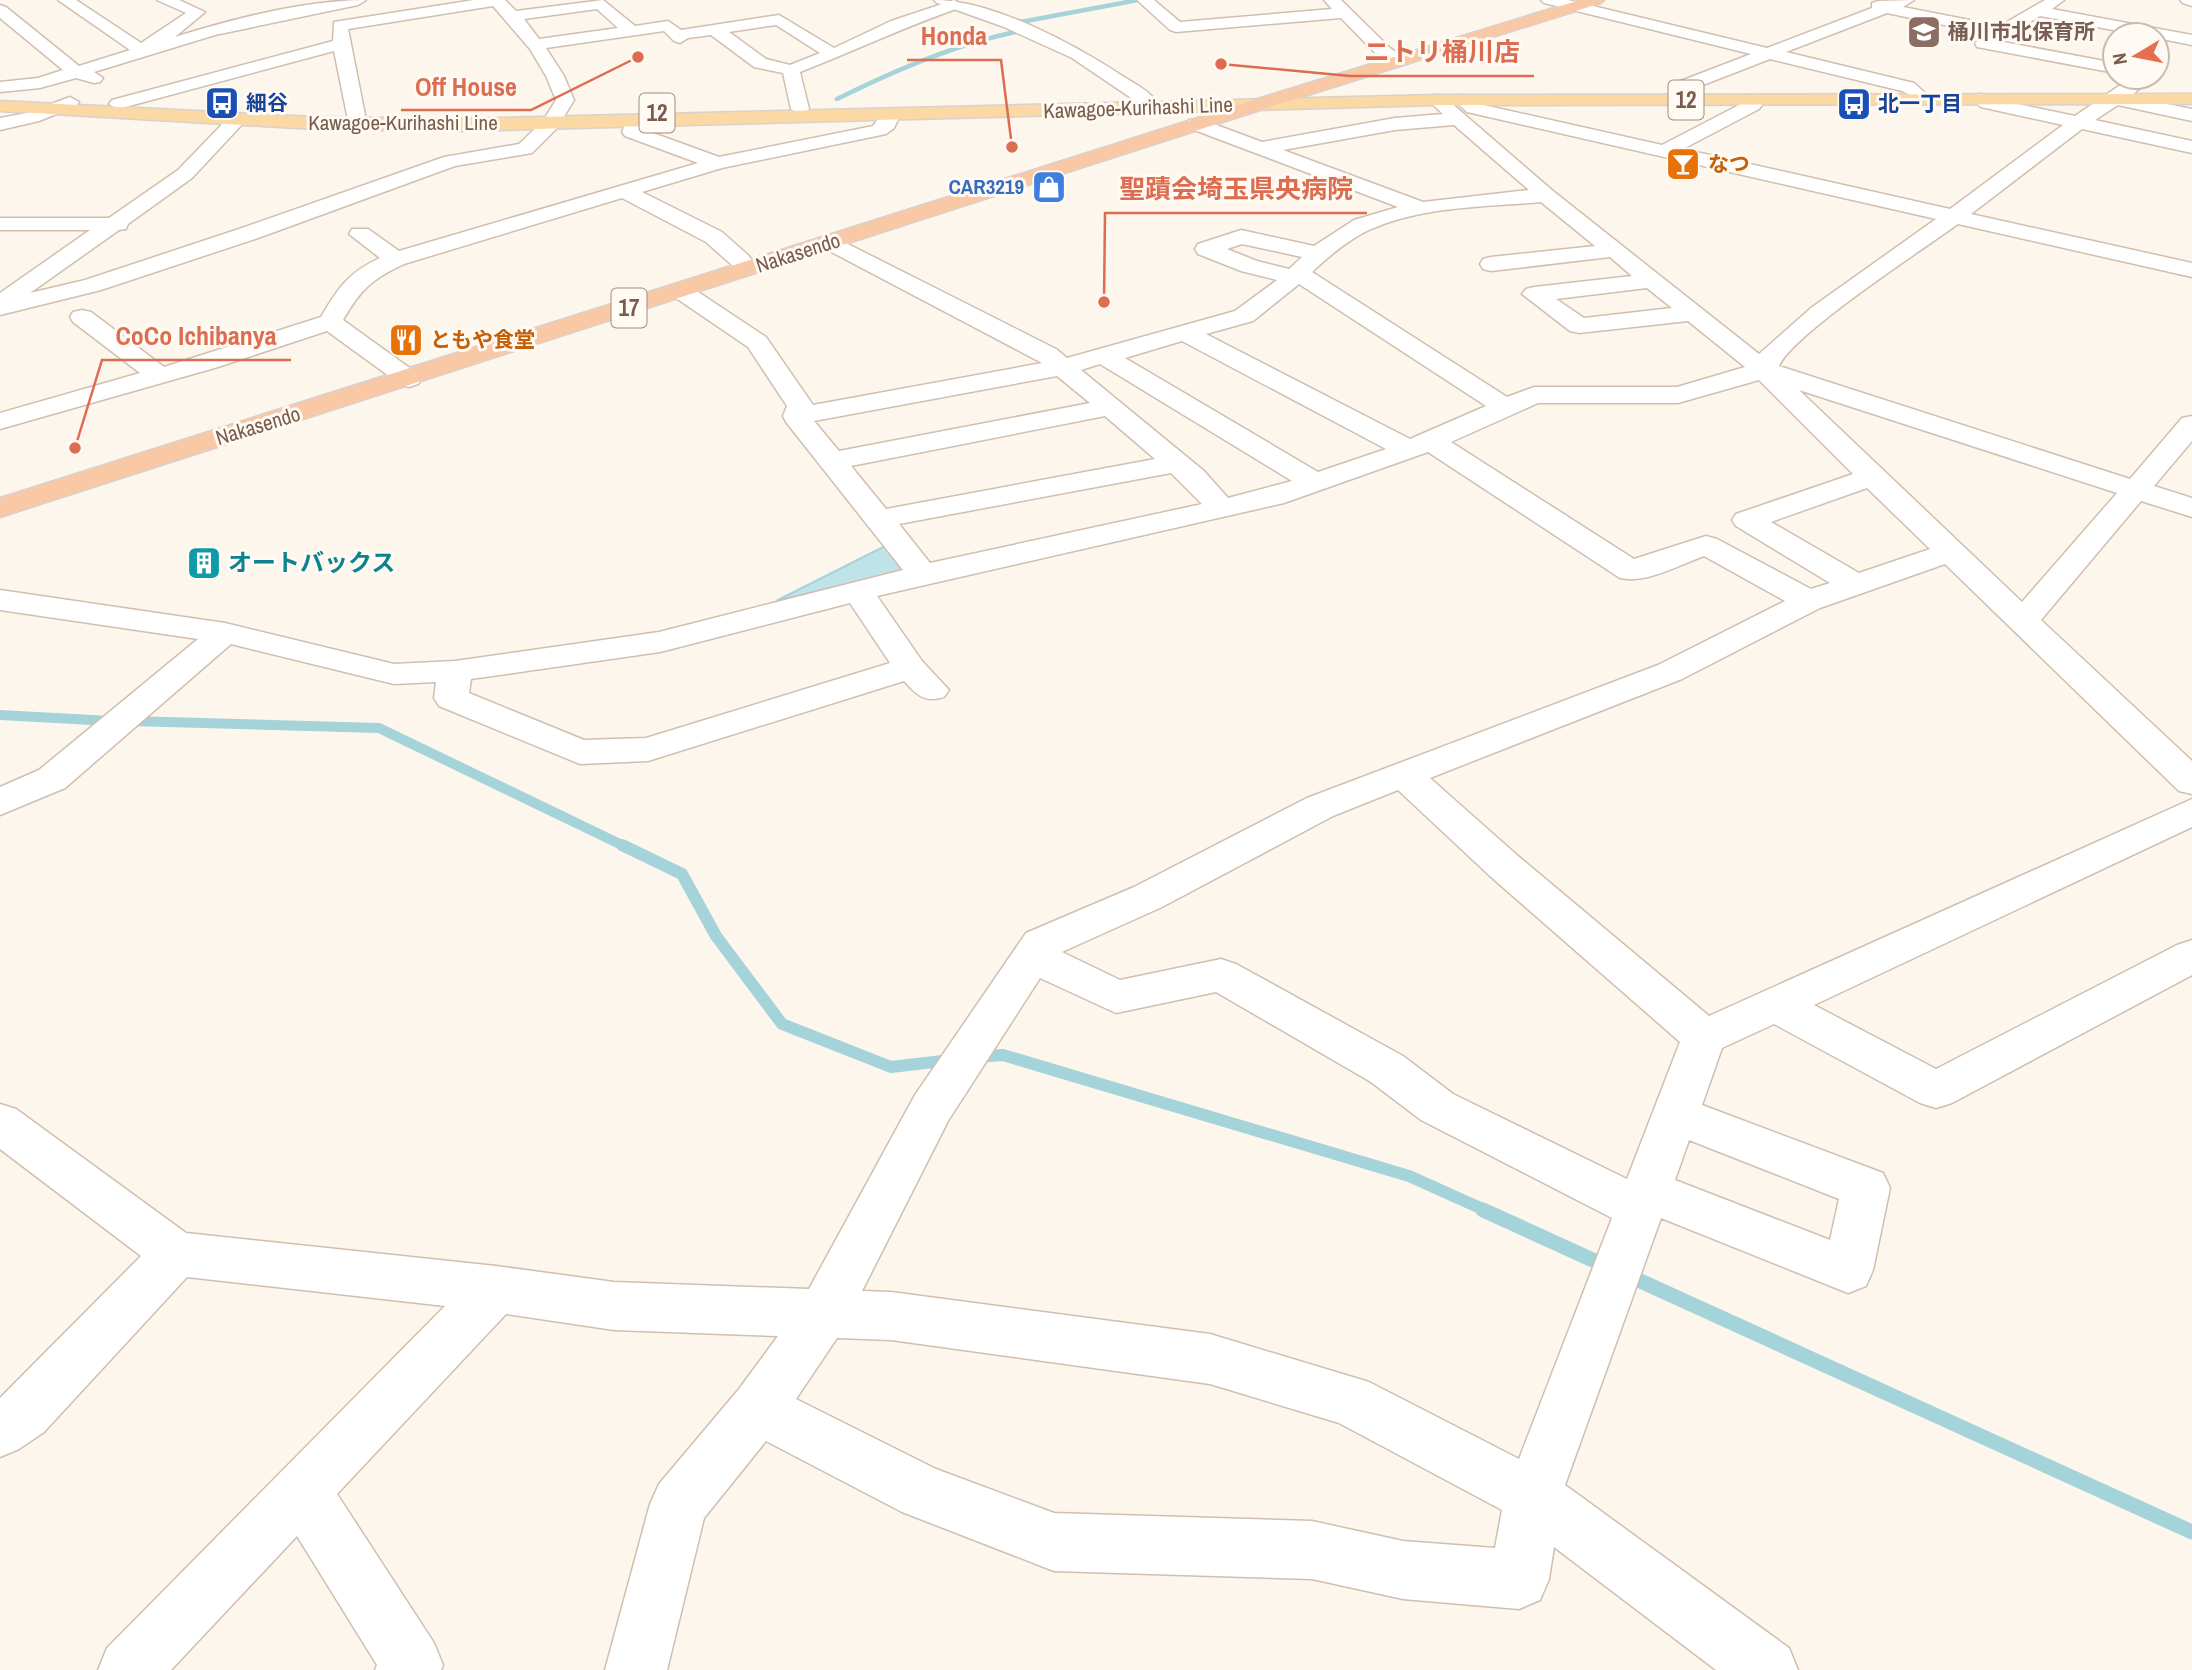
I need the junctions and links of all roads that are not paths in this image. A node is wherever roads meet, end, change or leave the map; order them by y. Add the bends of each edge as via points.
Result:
1 (66, 0) edge
2 (164, 0) edge
3 (358, 0) edge
4 (1145, 0) edge
5 (1332, 0) edge
6 (1596, 0) edge
7 (1906, 0) edge
8 (2056, 0) edge
9 (496, 1) edge
10 (948, 2) edge
11 (1564, 2) edge
12 (1862, 2) dead end
13 (1886, 8) junction
14 (0, 10) edge
15 (2037, 11) junction
16 (1345, 13) junction
17 (513, 16) junction
18 (714, 29) junction
19 (631, 31) junction
20 (2003, 32) junction
21 (2191, 38) edge
22 (341, 44) junction
23 (533, 45) junction
24 (141, 50) junction
25 (1769, 52) junction
26 (833, 54) junction
27 (2171, 54) edge
28 (1390, 59) junction
29 (2101, 65) edge
30 (791, 70) junction
31 (76, 72) junction
32 (0, 87) edge
33 (116, 91) junction
34 (2126, 91) edge
35 (1915, 92) junction
36 (2192, 92) edge
37 (1685, 93) junction
38 (2121, 95) junction
39 (1285, 96) junction
40 (1437, 97) junction
41 (0, 98) edge
42 (1981, 99) junction
43 (2192, 99) edge
44 (1146, 100) junction
45 (1748, 100) junction
46 (1251, 101) junction
47 (0, 106) edge
48 (62, 106) junction
49 (1216, 106) junction
50 (800, 109) junction
51 (1068, 110) junction
52 (1460, 110) junction
53 (356, 115) junction
54 (891, 115) junction
55 (2192, 115) edge
56 (239, 118) junction
57 (552, 120) junction
58 (635, 122) junction
59 (2078, 123) junction
60 (0, 124) edge
61 (1196, 124) junction
62 (1115, 138) junction
63 (2192, 147) edge
64 (1260, 148) junction
65 (1665, 151) junction
66 (399, 153) dead end
67 (718, 163) junction
68 (349, 172) dead end
69 (406, 179) junction
70 (623, 191) junction
71 (1546, 195) junction
72 (355, 197) junction
73 (1422, 209) junction
74 (1953, 216) junction
75 (0, 224) edge
76 (118, 224) junction
77 (360, 234) dead end
78 (95, 239) junction
79 (830, 242) junction
80 (206, 246) junction
81 (1616, 250) junction
82 (1318, 254) junction
83 (397, 259) junction
84 (741, 261) junction
85 (1491, 264) dead end
86 (13, 267) dead end
87 (54, 267) junction
88 (2192, 270) edge
89 (1296, 275) junction
90 (1655, 280) junction
91 (681, 291) junction
92 (0, 306) edge
93 (1695, 313) junction
94 (82, 317) dead end
95 (330, 322) junction
96 (1185, 332) junction
97 (216, 333) dead end
98 (243, 350) junction
99 (1104, 356) junction
100 (1063, 367) junction
101 (1764, 370) junction
102 (400, 372) junction
103 (160, 376) junction
104 (1110, 407) junction
105 (1506, 408) junction
106 (796, 416) junction
107 (0, 421) edge
108 (2192, 424) edge
109 (1420, 446) junction
110 (833, 461) junction
111 (1177, 463) junction
112 (1872, 477) junction
113 (1317, 483) junction
114 (2138, 490) junction
115 (0, 491) edge
116 (0, 508) edge
117 (2192, 508) edge
118 (1222, 509) junction
119 (879, 519) junction
120 (1950, 552) junction
121 (923, 574) junction
122 (1856, 585) junction
123 (858, 591) junction
124 (0, 600) edge
125 (1809, 601) junction
126 (2023, 621) junction
127 (225, 633) junction
128 (455, 671) junction
129 (1404, 775) junction
130 (2192, 782) edge
131 (0, 802) edge
132 (2192, 812) edge
133 (1033, 956) junction
134 (2192, 957) edge
135 (1777, 1005) junction
136 (1704, 1037) junction
137 (1675, 1115) junction
138 (0, 1123) edge
139 (1644, 1200) junction
140 (176, 1254) junction
141 (496, 1289) junction
142 (823, 1315) junction
143 (758, 1408) junction
144 (0, 1430) edge
145 (302, 1491) junction
146 (1533, 1496) junction
147 (129, 1670) edge
148 (406, 1670) edge
149 (636, 1670) edge
150 (1767, 1670) edge

1 - 24 street
2 - 24 street via 202,7
3 - 24 street
4 - 16 street via 1176,27
5 - 16 street
6 - 11 highway, Nakasendo / 17
7 - 13 street
8 - 15 street
9 - 17 street
9 - 22 street via 340,25
10 - 26 street
10 - 44 street via 1078,54
11 - 25 street
11 - 28 highway, Nakasendo / 17
12 - 13 street
13 - 20 street
13 - 25 street
14 - 31 street
15 - 20 street
15 - 21 street
16 - 28 street
17 - 19 street via 600,4
17 - 23 street
18 - 19 street via 678,36 668,26
18 - 26 street via 779,20
18 - 30 street via 760,62
19 - 23 street
20 - 29 street via 1983,43
21 - 27 street
22 - 33 street via 151,95
22 - 53 street
23 - 57 street via 563,88 565,100
24 - 31 street
25 - 35 street
25 - 37 street via 1679,88
26 - 30 street
28 - 39 highway, Nakasendo / 17
28 - 40 main road via 1380,70 1381,79
28 - 46 highway, Nakasendo / 17
30 - 50 street
31 - 32 street
31 - 33 street
33 - 48 main road, Kawagoe-Kurihashi Line / 12
33 - 53 main road, Kawagoe-Kurihashi Line / 12
34 - 38 street
35 - 37 main road, Kawagoe-Kurihashi Line / 12
35 - 38 main road, Kawagoe-Kurihashi Line / 12
36 - 38 main road, Kawagoe-Kurihashi Line / 12
37 - 40 main road, Kawagoe-Kurihashi Line / 12
38 - 42 main road, Kawagoe-Kurihashi Line / 12
38 - 43 main road, Kawagoe-Kurihashi Line / 12
38 - 55 street
38 - 59 street
39 - 40 main road, Kawagoe-Kurihashi Line / 12
39 - 46 main road, Kawagoe-Kurihashi Line / 12
40 - 46 main road, Kawagoe-Kurihashi Line / 12
40 - 52 street
41 - 48 main road, Kawagoe-Kurihashi Line / 12
42 - 45 main road, Kawagoe-Kurihashi Line / 12
42 - 59 street
44 - 46 main road, Kawagoe-Kurihashi Line / 12
44 - 50 main road, Kawagoe-Kurihashi Line / 12
45 - 52 main road, Kawagoe-Kurihashi Line / 12
45 - 65 street via 1753,105
46 - 49 main road, Kawagoe-Kurihashi Line / 12
46 - 61 highway, Nakasendo / 17
47 - 48 main road, Kawagoe-Kurihashi Line / 12
48 - 56 main road, Kawagoe-Kurihashi Line / 12
48 - 60 street
49 - 51 main road, Kawagoe-Kurihashi Line / 12
49 - 62 highway, Nakasendo / 17
50 - 57 main road, Kawagoe-Kurihashi Line / 12
51 - 54 main road, Kawagoe-Kurihashi Line / 12
51 - 62 main road via 1119,118 1127,127
52 - 64 street
52 - 65 street via 1473,108
52 - 71 street
53 - 57 main road, Kawagoe-Kurihashi Line / 12
54 - 58 main road, Kawagoe-Kurihashi Line / 12
54 - 67 street via 879,130
56 - 57 main road, Kawagoe-Kurihashi Line / 12 via 346,124
56 - 76 street via 185,174
57 - 58 main road, Kawagoe-Kurihashi Line / 12
57 - 69 street via 525,149 451,161
58 - 67 street via 632,132
59 - 63 street
59 - 74 street
61 - 64 street
61 - 79 highway, Nakasendo / 17
62 - 84 highway, Nakasendo / 17
64 - 73 street
65 - 74 street
66 - 69 street
67 - 70 street
68 - 72 street
69 - 72 street
70 - 83 street
70 - 84 street via 714,237
71 - 73 street
71 - 81 street
72 - 80 street
73 - 82 street via 1362,225
74 - 88 street
74 - 101 street via 1820,313 1772,353
75 - 76 street
76 - 78 street
77 - 83 street
78 - 80 street
78 - 87 street
79 - 91 highway, Nakasendo / 17
79 - 100 street via 1047,354
80 - 92 street via 93,285
81 - 85 street
81 - 90 street
82 - 89 street
82 - 89 street via 1241,237 1206,249 1249,266
83 - 95 street via 368,272 349,290
84 - 102 highway, Nakasendo / 17
86 - 87 street
87 - 92 street
89 - 96 street via 1267,303 1244,316
89 - 105 street
90 - 93 street
90 - 93 street via 1534,294 1579,326
91 - 102 highway, Nakasendo / 17
91 - 106 street via 757,342 800,406
93 - 101 street
94 - 103 street
95 - 98 street
95 - 102 street
96 - 99 street
96 - 109 street
97 - 98 street
98 - 103 street
99 - 100 street
99 - 113 street
100 - 104 street
100 - 106 street
101 - 105 street via 1678,395 1534,395
101 - 112 street
101 - 114 street
102 - 115 highway, Nakasendo / 17
102 - 116 highway, Nakasendo / 17
103 - 107 street
104 - 110 street
104 - 111 street
105 - 109 street
106 - 110 street
108 - 114 street
109 - 113 street
109 - 125 street via 1631,571 1706,545
110 - 119 street
111 - 118 street
111 - 119 street
112 - 120 street
112 - 122 street via 1747,520
113 - 118 street
114 - 117 street
114 - 126 street
118 - 121 street
119 - 121 street
120 - 122 street
120 - 126 street
121 - 123 street
122 - 125 street
123 - 128 street via 660,642
123 - 128 street via 921,679 648,749 580,752 452,698
124 - 127 street
125 - 129 street via 1670,672
126 - 130 street
127 - 128 street via 394,674
127 - 131 street via 52,779
129 - 133 street via 1320,807 1148,897 1041,944
129 - 136 street
132 - 135 street
133 - 139 street via 1116,997 1221,975 1387,1069 1437,1107
133 - 142 street via 931,1108
134 - 135 street via 1936,1090
135 - 136 street
136 - 137 street
137 - 139 street
137 - 139 street via 1866,1188 1848,1270
138 - 140 street
139 - 146 street
140 - 141 street
140 - 144 street via 25,1413
141 - 142 street via 614,1306
141 - 145 street
142 - 143 street
142 - 146 street via 891,1316 1210,1359 1350,1400
143 - 146 street via 922,1492 1054,1542 1312,1550 1403,1570 1519,1579
143 - 149 street via 679,1504
145 - 147 street
145 - 148 street via 412,1665
146 - 150 street

